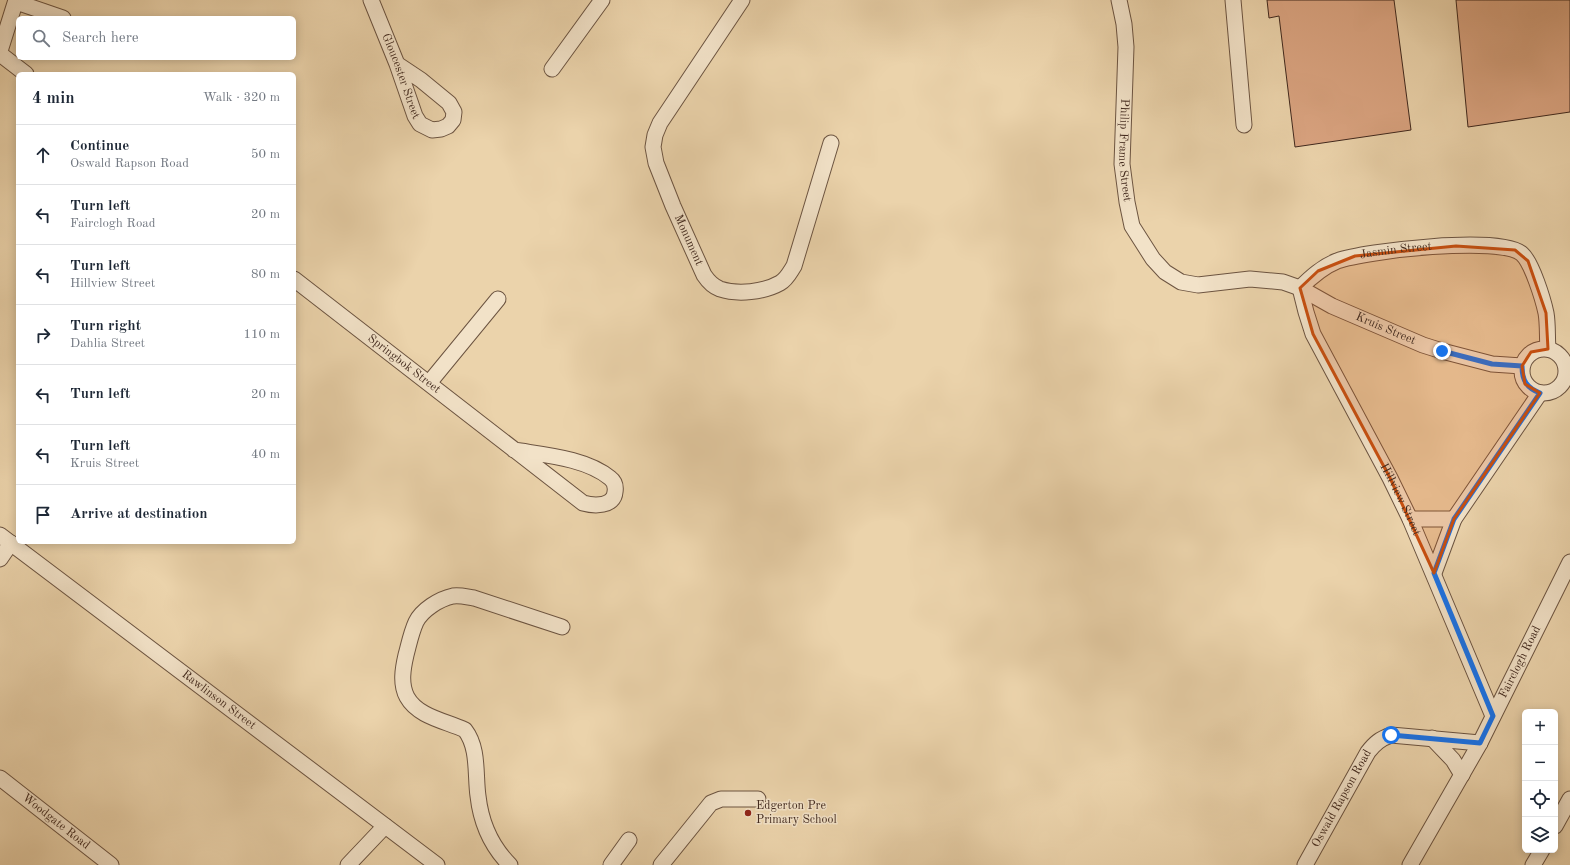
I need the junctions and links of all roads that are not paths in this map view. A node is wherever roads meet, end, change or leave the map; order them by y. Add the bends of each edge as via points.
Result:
1 (370, 0) edge
2 (602, 0) edge
3 (742, 0) edge
4 (1119, 0) edge
5 (1232, 0) edge
6 (16, 1) edge
7 (57, 16) edge
8 (1, 45) edge
9 (397, 64) junction
10 (552, 69) dead end
11 (24, 72) edge
12 (1244, 125) dead end
13 (831, 143) dead end
14 (296, 281) edge
15 (1300, 288) junction
16 (498, 299) dead end
17 (1548, 349) junction
18 (1522, 366) junction
19 (429, 383) junction
20 (1540, 393) junction
21 (514, 450) junction
22 (1410, 519) junction
23 (1454, 519) junction
24 (6, 539) edge
25 (0, 559) edge
26 (1570, 562) edge
27 (1434, 573) junction
28 (562, 627) dead end
29 (1493, 716) junction
30 (1432, 738) junction
31 (1480, 743) junction
32 (1462, 775) junction
33 (0, 778) edge
34 (758, 799) dead end
35 (1570, 799) edge
36 (1558, 821) edge
37 (386, 826) junction
38 (629, 840) dead end
39 (1540, 853) edge
40 (111, 865) edge
41 (348, 865) edge
42 (437, 865) edge
43 (510, 865) edge
44 (611, 865) edge
45 (661, 865) edge
46 (1305, 865) edge
47 (1410, 865) edge
48 (1533, 865) edge

1 - 9 street, Gloucester Street
2 - 10 street
3 - 13 street, Monument via 660,124 653,147 656,163 673,206 710,284 719,289 755,291 788,277 794,266
4 - 15 street, Philip Frame Street via 1126,47 1122,164 1132,226 1153,259 1181,282 1198,285 1250,279 1283,282
5 - 12 street
6 - 7 street
6 - 8 street
8 - 11 street
9 - 9 street, Gloucester Street via 420,124 432,130 448,126 453,120 454,112 449,103
14 - 19 street, Springbok Street
15 - 17 street, Jasmin Street via 1318,271 1336,261 1356,256 1456,246 1515,250 1528,261 1537,284 1546,313
15 - 18 street, Kruis Street via 1332,306 1423,345 1492,364
15 - 22 street, Hillview Street via 1313,334
16 - 19 street
17 - 18 street via 1531,352
17 - 20 street via 1562,358 1566,366 1566,375 1557,390
18 - 20 street via 1525,384 1531,390
19 - 21 street, Springbok Street
20 - 23 street
21 - 21 street, Springbok Street via 583,503 596,506 612,501 615,485 610,478 591,467 564,458
22 - 23 street
22 - 27 street, Hillview Street
23 - 27 street
24 - 25 street
24 - 37 street, Rawlinson Street
26 - 29 street, Fairclogh Road
27 - 29 street, Hillview Street
28 - 43 street via 474,598 452,596 435,604 417,620 403,671 404,690 418,709 465,730 469,736 473,746 478,797 486,830 502,857
29 - 31 street, Fairclogh Road
30 - 31 street, Oswald Rapson Road
30 - 32 street via 1453,760
30 - 46 street, Oswald Rapson Road via 1391,735 1375,743
31 - 32 street, Fairclogh Road
32 - 47 street, Fairclogh Road
33 - 40 street, Woodgate Road
34 - 45 street via 726,799 711,803
35 - 36 street
37 - 41 street
37 - 42 street, Rawlinson Street
38 - 44 street
39 - 48 street

